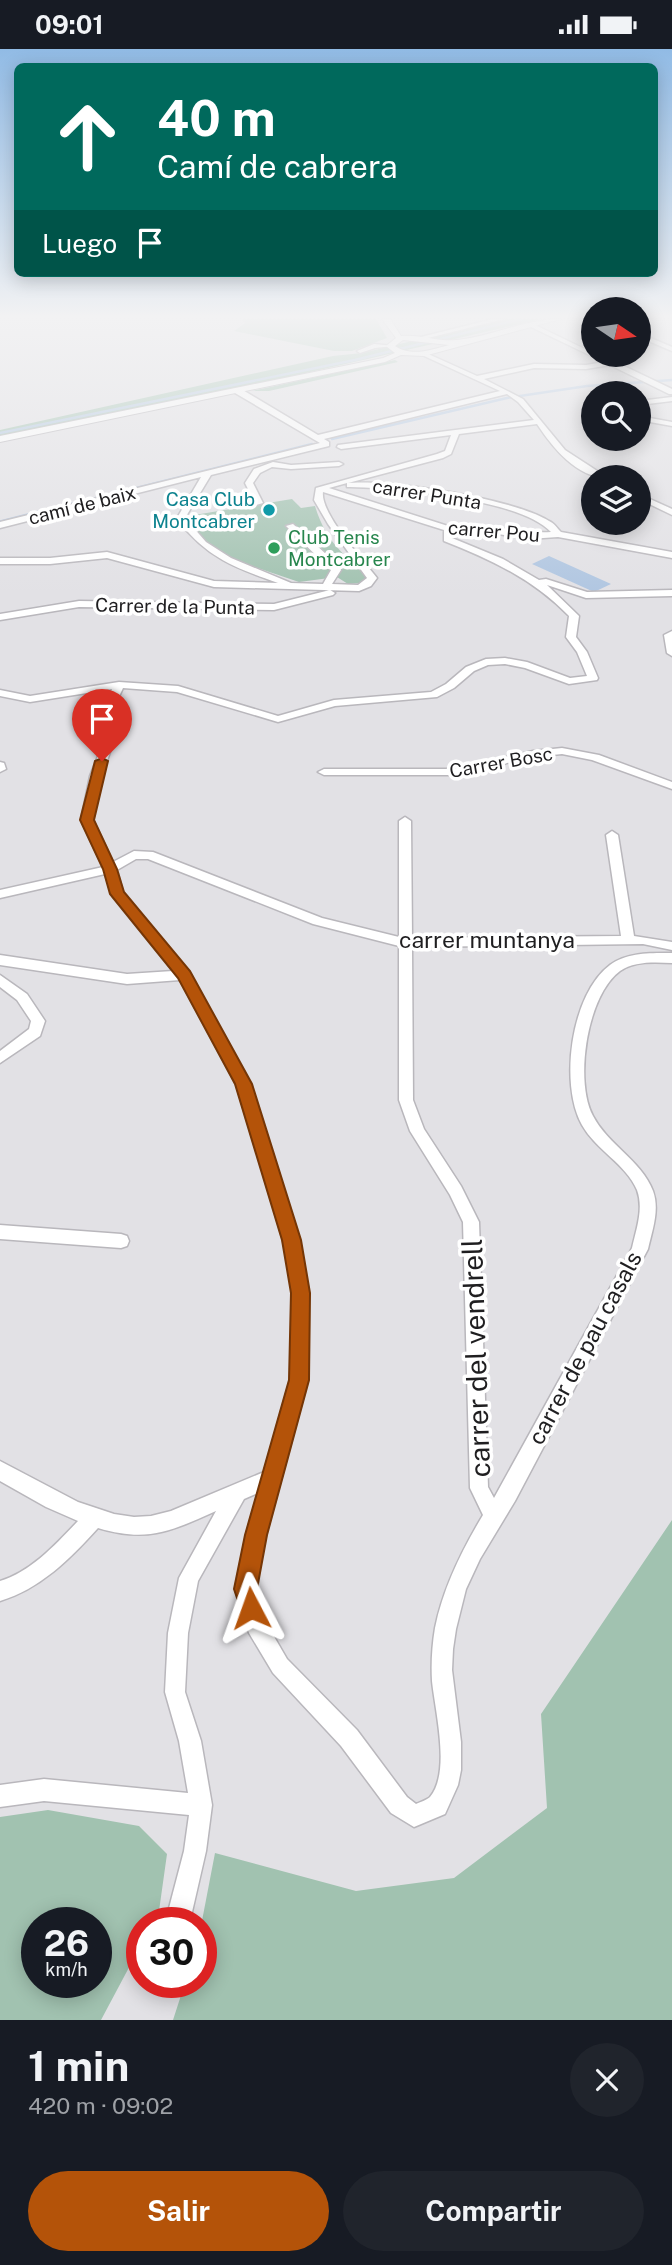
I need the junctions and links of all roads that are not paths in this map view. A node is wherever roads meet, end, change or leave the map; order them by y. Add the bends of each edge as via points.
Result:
1 (139, 411) edge
2 (272, 411) edge
3 (429, 411) edge
4 (530, 411) edge
5 (651, 420) edge
6 (538, 422) junction
7 (672, 424) edge
8 (457, 431) junction
9 (317, 438) junction
10 (0, 439) edge
11 (332, 446) junction
12 (339, 464) dead end
13 (271, 465) junction
14 (581, 466) edge
15 (208, 473) junction
16 (330, 484) junction
17 (320, 488) junction
18 (651, 502) edge
19 (259, 503) dead end
20 (672, 512) edge
21 (0, 525) edge
22 (290, 526) dead end
23 (448, 529) junction
24 (558, 534) junction
25 (672, 555) edge
26 (0, 561) edge
27 (264, 574) junction
28 (528, 576) junction
29 (258, 586) junction
30 (297, 587) junction
31 (325, 587) junction
32 (354, 588) junction
33 (672, 593) edge
34 (0, 617) edge
35 (672, 633) edge
36 (672, 653) edge
37 (119, 685) junction
38 (0, 693) edge
39 (324, 772) dead end
40 (672, 786) edge
41 (405, 821) dead end
42 (612, 835) dead end
43 (110, 869) junction
44 (0, 894) edge
45 (628, 940) junction
46 (405, 943) junction
47 (672, 946) edge
48 (672, 958) edge
49 (0, 960) edge
50 (184, 975) junction
51 (0, 980) edge
52 (0, 1058) edge
53 (0, 1232) edge
54 (121, 1241) dead end
55 (0, 1470) edge
56 (272, 1478) junction
57 (237, 1492) junction
58 (493, 1516) junction
59 (95, 1517) junction
60 (0, 1591) edge
61 (0, 1795) edge
62 (201, 1805) junction
63 (181, 1907) edge

1 - 10 street
2 - 9 street
3 - 9 street
4 - 6 street
5 - 7 street
6 - 8 street, camí de baix
6 - 14 street via 558,449
8 - 11 street, camí de baix
8 - 16 street via 448,452
9 - 11 street
11 - 13 street
11 - 15 street, camí de baix
12 - 13 street
13 - 19 street via 257,471 249,483
15 - 21 street, camí de baix
15 - 27 street via 181,518 195,539 219,557
16 - 17 street
16 - 24 street, carrer Punta via 391,486 475,500 532,515 552,524
17 - 23 street, carrer Pou
17 - 32 street via 318,500 372,578
18 - 20 street
22 - 31 street via 334,566
23 - 24 street, carrer Pou via 468,526 530,536
23 - 28 street via 447,539 513,565
24 - 25 street, carrer Pou
26 - 29 street via 107,555 207,583
27 - 29 street
27 - 30 street
28 - 33 street via 586,596
28 - 37 street via 575,616 571,637 593,678 569,681 527,665 486,662 433,695 334,703 278,719 178,689
29 - 30 street
30 - 31 street
31 - 32 street
32 - 34 street, Carrer de la Punta via 274,607 79,604
35 - 36 street
37 - 38 street via 30,699
37 - 43 street via 110,705 123,721 96,776 87,820
39 - 40 street, Carrer Bosc via 456,772 562,751 595,757
41 - 46 street, carrer del vendrell
42 - 45 street
43 - 44 street, carrer muntanya
43 - 46 street, carrer muntanya via 135,855 149,855 318,922
43 - 50 street via 117,894
45 - 46 street, carrer muntanya
45 - 47 street, carrer muntanya
46 - 58 street, carrer del vendrell via 409,1115 463,1198 471,1222 479,1488
48 - 58 street, carrer de pau casals via 635,960 615,968 587,1011 579,1041 583,1112 645,1189 647,1220 640,1249
49 - 50 street via 127,979
50 - 56 street via 243,1084 292,1240 301,1293 299,1380
51 - 52 street via 22,997 38,1021 34,1031
53 - 54 street
55 - 59 street via 33,1492
56 - 57 street
56 - 58 street via 245,1589 256,1626 280,1666 349,1738 399,1805 414,1816 437,1806 449,1781 442,1669 449,1608 468,1556
57 - 59 street via 151,1526 119,1526
57 - 62 street via 189,1578 178,1633 174,1692 190,1741
59 - 60 street via 67,1548 11,1589
61 - 62 street via 44,1790
62 - 63 street

